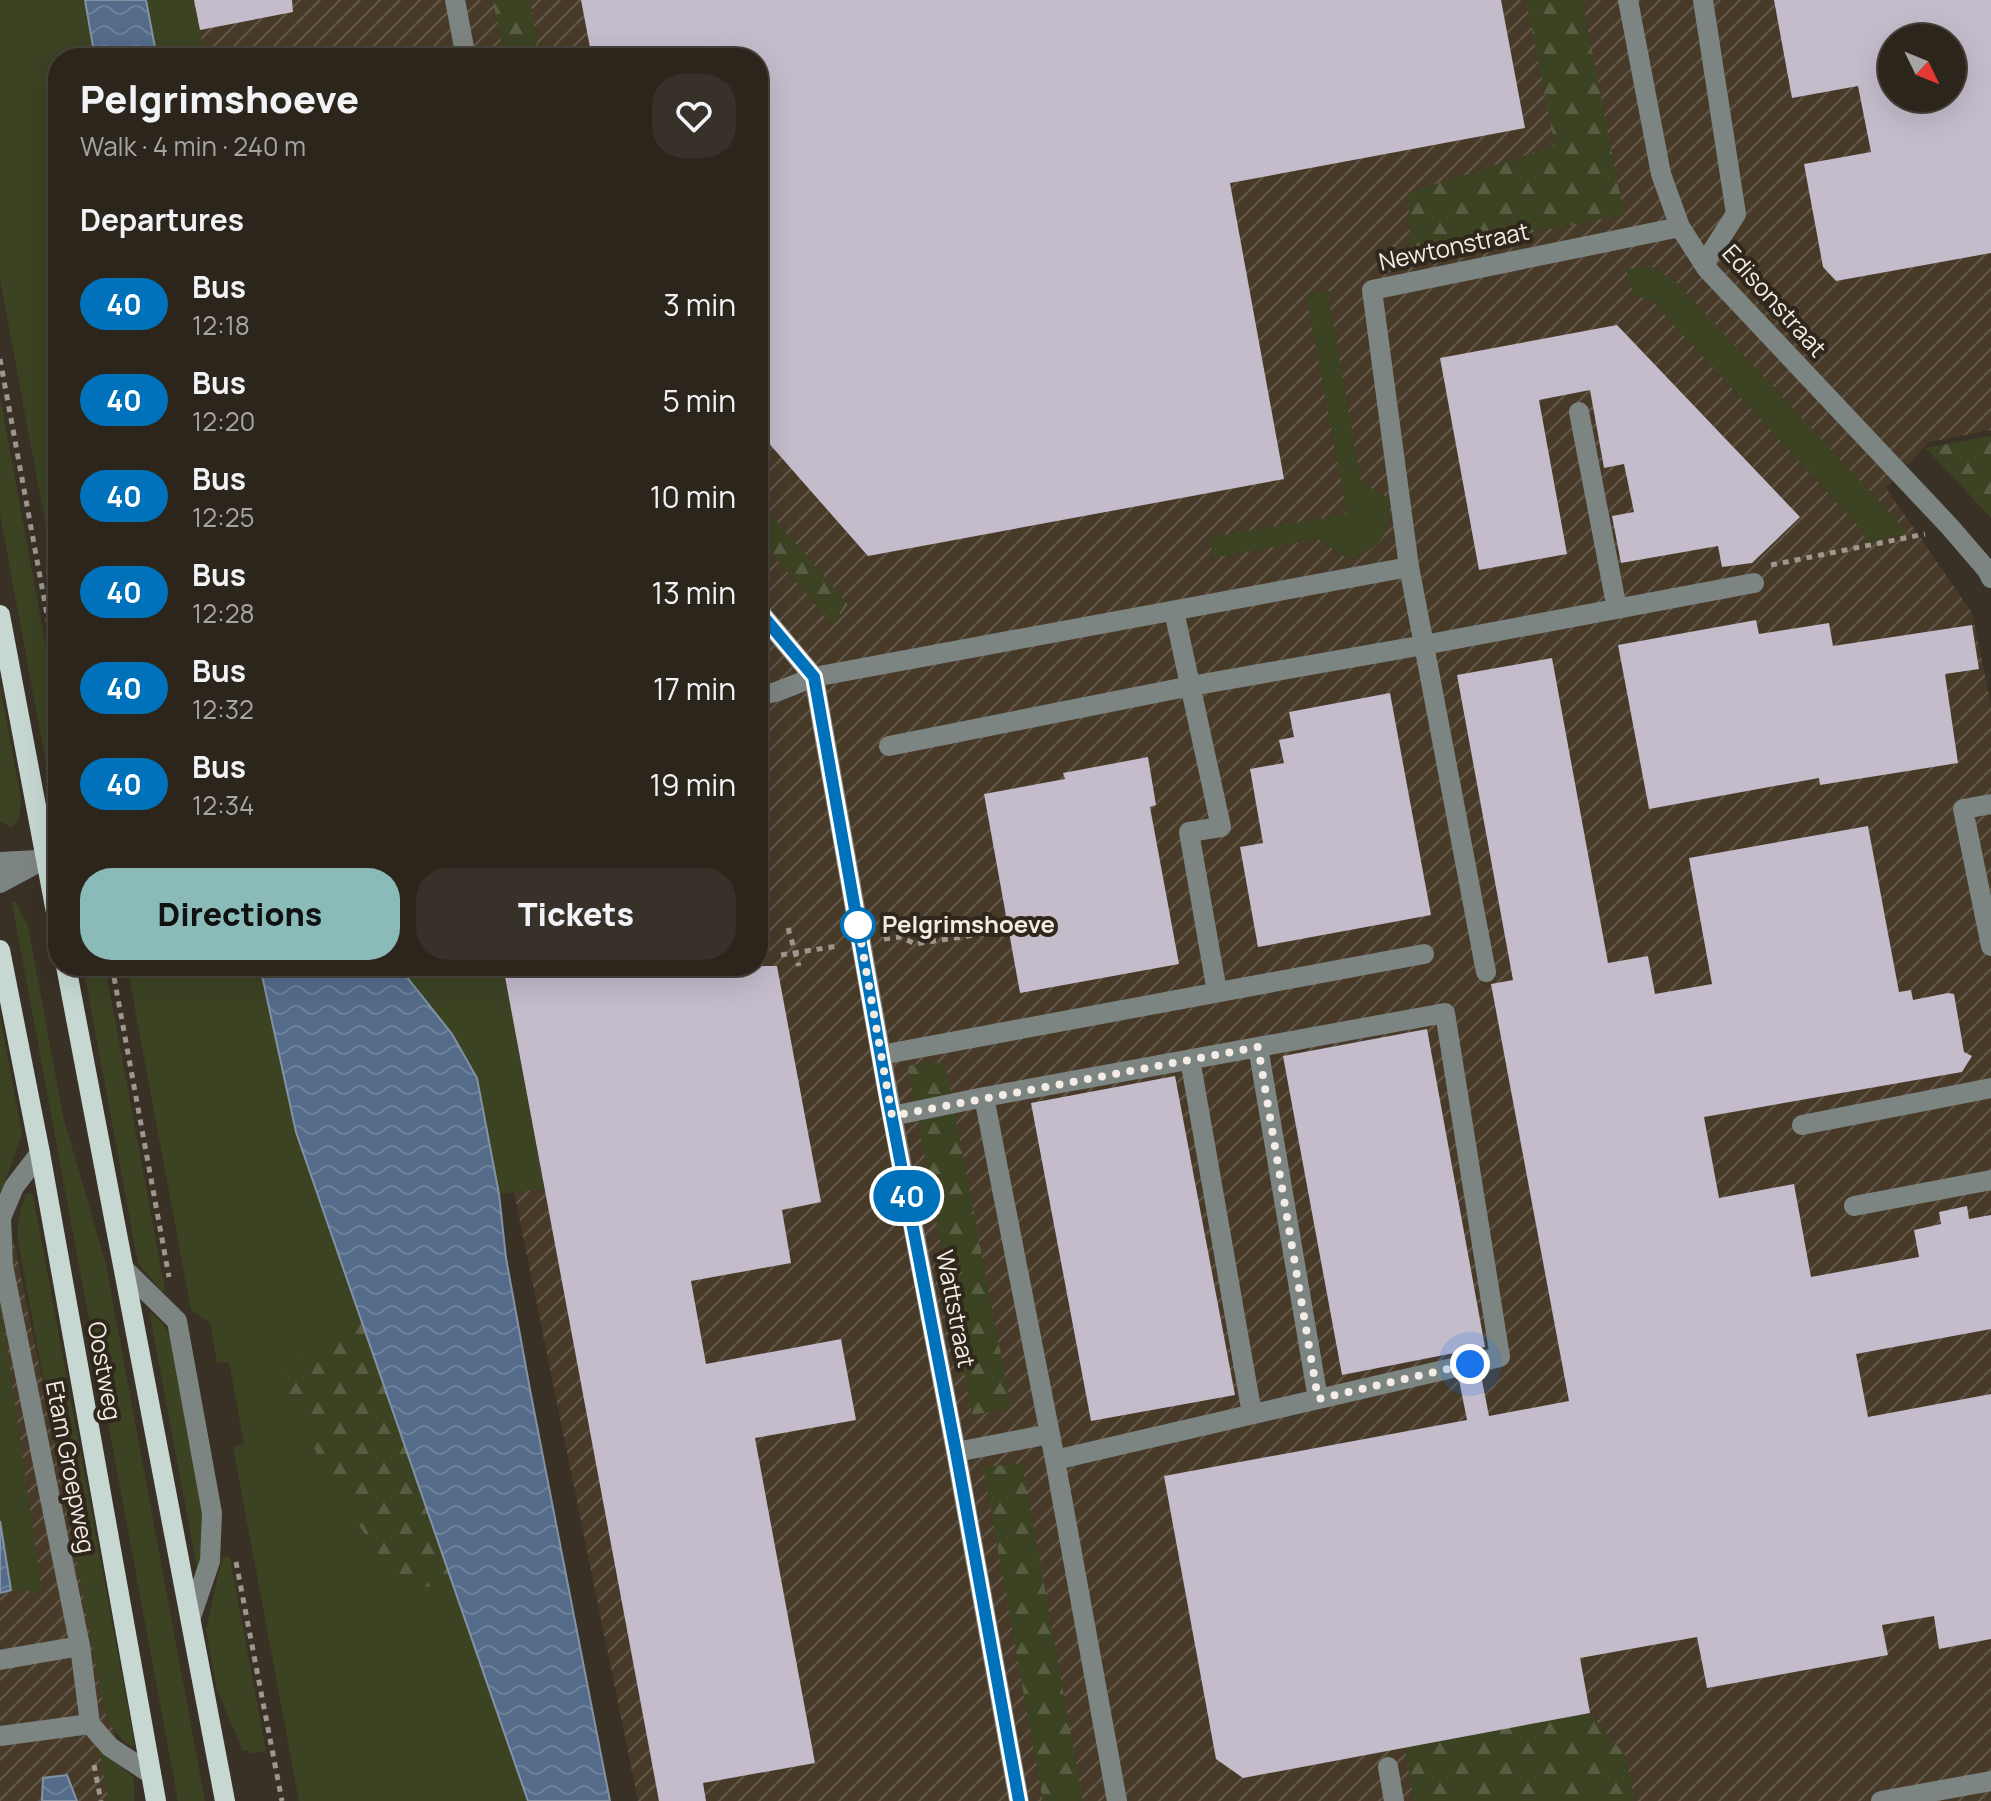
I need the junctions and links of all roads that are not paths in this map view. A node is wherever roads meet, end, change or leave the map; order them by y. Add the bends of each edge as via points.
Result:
1 (455, 0) edge
2 (1628, 0) edge
3 (1703, 0) edge
4 (464, 48) edge
5 (1680, 227) junction
6 (1704, 264) junction
7 (1579, 412) dead end
8 (1409, 567) junction
9 (1991, 578) edge
10 (1754, 583) road end
11 (1617, 609) junction
12 (1174, 611) junction
13 (0, 615) edge
14 (768, 622) edge
15 (1424, 645) junction
16 (814, 677) junction
17 (1191, 686) junction
18 (768, 693) edge
19 (889, 746) dead end
20 (1991, 804) edge
21 (45, 859) junction
22 (0, 862) edge
23 (48, 874) edge
24 (0, 883) edge
25 (1991, 946) edge
26 (0, 950) edge
27 (1424, 954) dead end
28 (1486, 972) dead end
29 (68, 976) edge
30 (1217, 992) junction
31 (1258, 1047) junction
32 (881, 1055) junction
33 (1190, 1059) junction
34 (1991, 1088) edge
35 (984, 1097) junction
36 (892, 1116) junction
37 (1802, 1125) dead end
38 (40, 1153) junction
39 (1991, 1180) edge
40 (1854, 1206) dead end
41 (125, 1270) junction
42 (1318, 1399) junction
43 (1252, 1414) junction
44 (1050, 1434) junction
45 (956, 1452) junction
46 (1055, 1460) junction
47 (191, 1617) junction
48 (80, 1646) junction
49 (0, 1660) edge
50 (90, 1724) junction
51 (0, 1736) edge
52 (1388, 1767) dead end
53 (151, 1774) junction
54 (1991, 1781) edge
55 (1933, 1796) edge
56 (156, 1801) edge
57 (225, 1801) edge
58 (1019, 1801) edge
59 (1117, 1801) edge
60 (1394, 1801) edge
61 (1881, 1801) edge

1 - 4 street
2 - 5 street, Edisonstraat via 1661,174
3 - 6 street via 1736,214
5 - 6 street, Edisonstraat
5 - 8 street, Newtonstraat via 1372,290
6 - 9 street, Edisonstraat via 1950,527
7 - 11 street
8 - 12 street
8 - 15 street
10 - 11 street
11 - 15 street
12 - 16 street
12 - 17 street
13 - 21 main road
14 - 16 street, Wattstraat
15 - 17 street
15 - 28 street
16 - 18 street
16 - 32 street, Wattstraat
17 - 19 street
17 - 30 street via 1221,827 1189,832
20 - 25 street via 1963,809
21 - 22 street
21 - 23 main road
21 - 24 street
26 - 38 main road, Oostweg
27 - 30 street
29 - 41 main road, Oostweg
30 - 32 street
31 - 33 street
31 - 42 street
31 - 42 street via 1445,1013 1500,1357
32 - 36 street, Wattstraat
33 - 35 street
33 - 43 street
34 - 37 street
35 - 36 street
35 - 44 street
36 - 45 street, Wattstraat
38 - 48 street, Etam Groepweg via 14,1187 1,1218 3,1266
38 - 53 main road, Oostweg
39 - 40 street
41 - 47 main road, Oostweg
41 - 47 street, Oostweg via 177,1321 212,1513 210,1561
42 - 43 street
43 - 46 street
44 - 45 street
44 - 46 street
45 - 58 street, Wattstraat
46 - 59 street
47 - 57 main road, Oostweg
48 - 49 street
48 - 50 street, Etam Groepweg
50 - 51 street
50 - 53 street via 110,1747
52 - 60 street
53 - 56 main road, Oostweg
54 - 55 street
55 - 61 street

